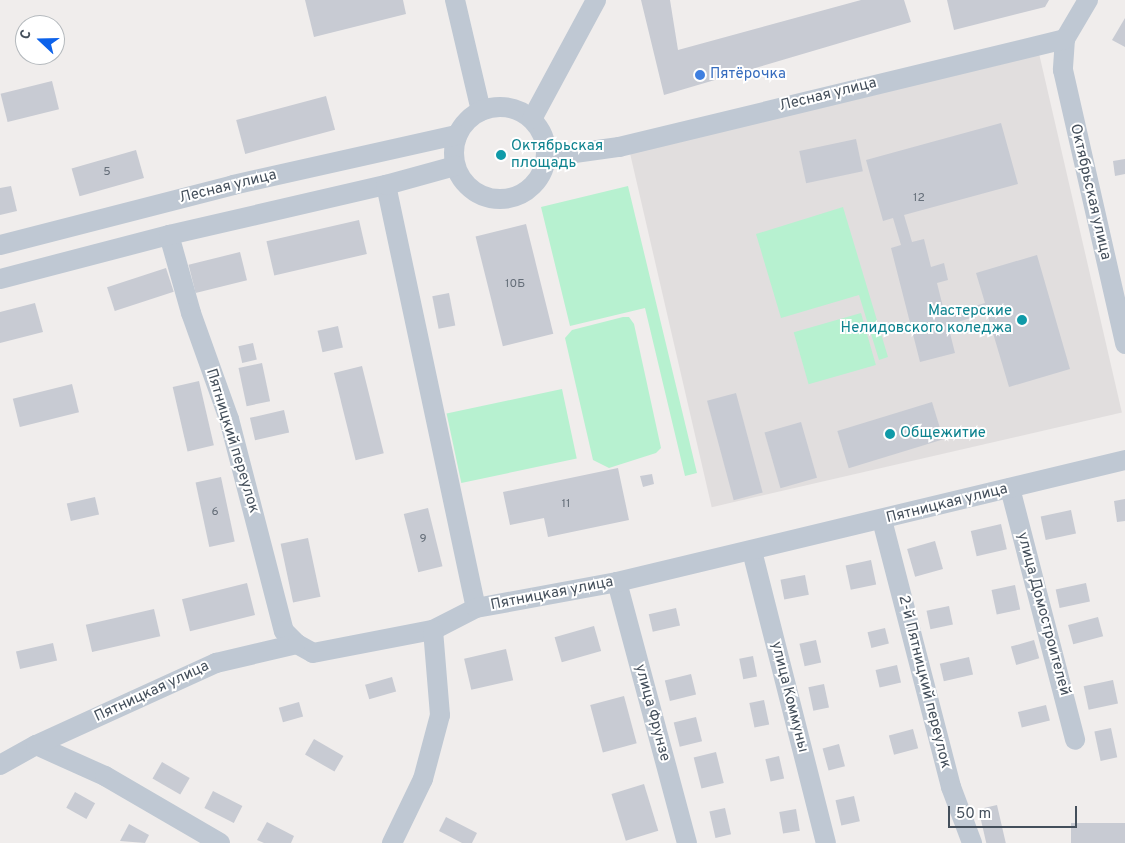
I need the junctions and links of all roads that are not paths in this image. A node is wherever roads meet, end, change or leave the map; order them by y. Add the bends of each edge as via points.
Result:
1 (455, 0) edge
2 (596, 0) edge
3 (1088, 0) edge
4 (1066, 39) junction
5 (481, 111) junction
6 (532, 119) junction
7 (457, 135) junction
8 (546, 157) junction
9 (455, 166) junction
10 (386, 185) junction
11 (169, 235) junction
12 (0, 245) edge
13 (0, 279) edge
14 (1125, 344) edge
15 (1125, 460) edge
16 (1010, 488) junction
17 (882, 520) junction
18 (752, 551) junction
19 (617, 582) junction
20 (476, 608) junction
21 (433, 630) junction
22 (298, 644) junction
23 (1075, 740) dead end
24 (36, 745) junction
25 (0, 765) edge
26 (220, 843) edge
27 (392, 843) edge
28 (687, 843) edge
29 (826, 843) edge
30 (972, 843) edge

1 - 5 street
2 - 6 street
3 - 4 street
4 - 8 street, Лесная улица via 619,148
4 - 14 street, Октябрьская улица via 1063,70
5 - 6 street via 506,107
5 - 7 street via 465,122
6 - 8 street via 541,132
7 - 9 street via 453,150
7 - 12 street, Лесная улица via 233,185
8 - 9 street via 540,176 530,188 502,200 486,198 472,191
9 - 10 street
10 - 11 street
10 - 20 street
11 - 13 street
11 - 22 street, Пятницкий переулок via 191,313 229,419 284,631
15 - 16 street, Пятницкая улица
16 - 17 street, Пятницкая улица
16 - 23 street, улица Домостроителей
17 - 18 street, Пятницкая улица
17 - 30 street, 2-й Пятницкий переулок via 951,787
18 - 19 street, Пятницкая улица
18 - 29 street, улица Коммуны
19 - 20 street, Пятницкая улица
19 - 28 street, улица Фрунзе
20 - 21 street, Пятницкая улица
21 - 22 street, Пятницкая улица via 313,653
21 - 27 street via 440,715 423,778
22 - 24 street, Пятницкая улица via 216,663
24 - 25 street, Пятницкая улица
24 - 26 street via 105,776

